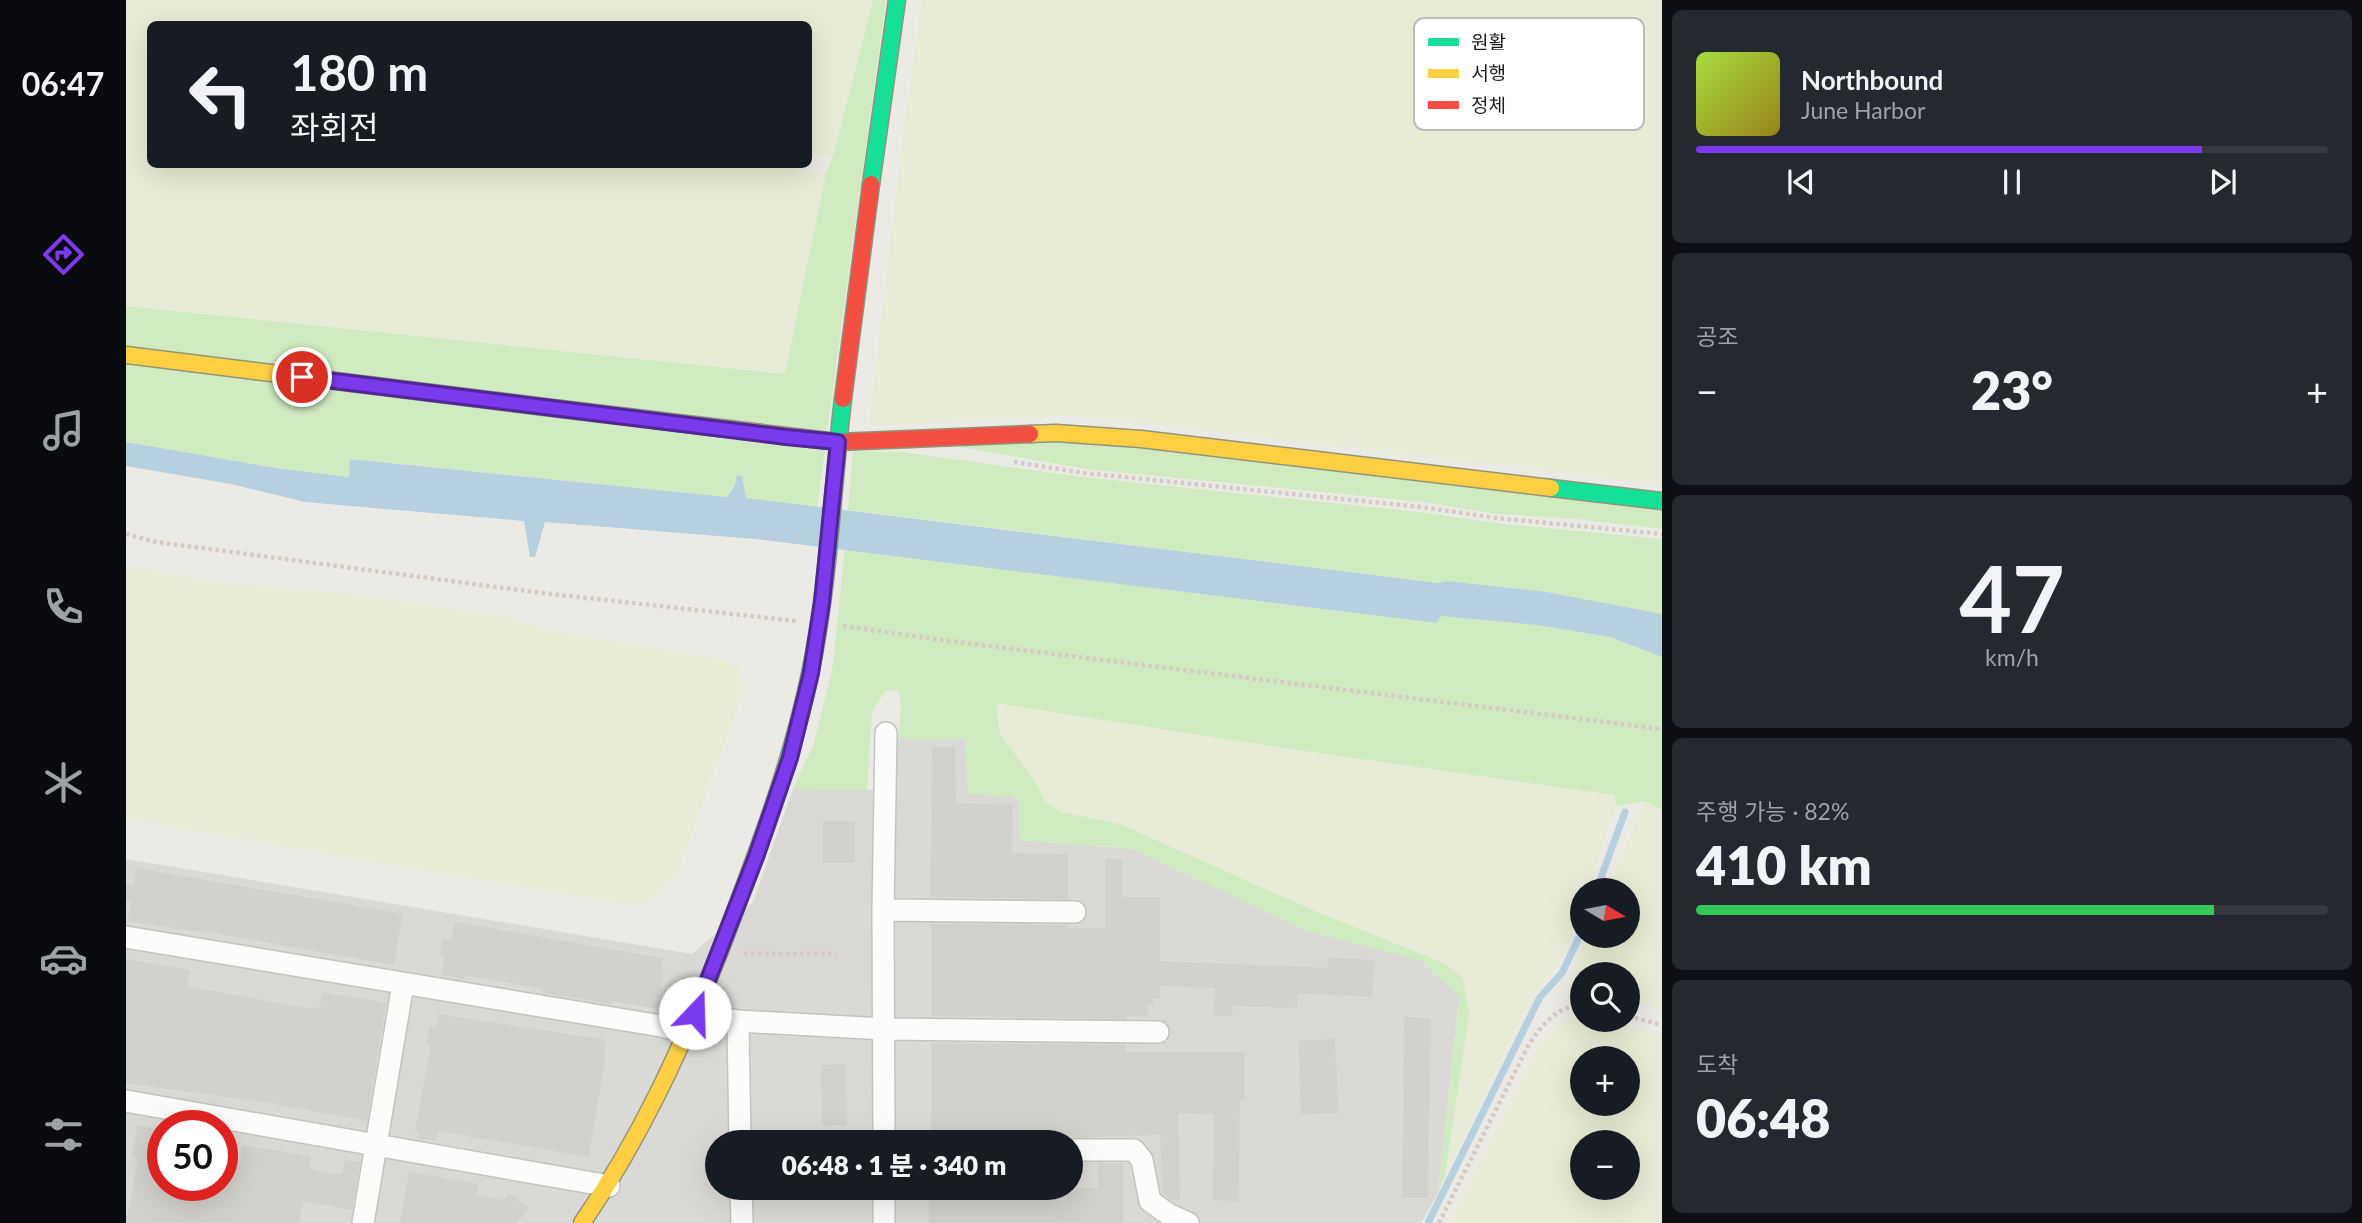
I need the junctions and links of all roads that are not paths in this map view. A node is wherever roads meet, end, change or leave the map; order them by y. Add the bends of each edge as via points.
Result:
1 (897, 0) edge
2 (126, 355) edge
3 (837, 449) junction
4 (1662, 501) edge
5 (886, 733) dead end
6 (883, 910) junction
7 (1075, 912) dead end
8 (126, 937) edge
9 (403, 984) junction
10 (738, 1021) junction
11 (692, 1023) junction
12 (884, 1028) junction
13 (1158, 1032) dead end
14 (126, 1101) edge
15 (740, 1130) edge
16 (884, 1130) edge
17 (376, 1143) junction
18 (1083, 1150) edge
19 (609, 1186) junction
20 (741, 1200) edge
21 (884, 1200) edge
22 (363, 1223) edge
23 (582, 1223) edge
24 (742, 1223) edge
25 (884, 1223) edge
26 (1188, 1223) edge

1 - 3 street
2 - 3 street via 773,436
3 - 4 street via 1056,433 1142,439
3 - 11 street via 822,602 790,758
5 - 6 street
6 - 7 street
6 - 12 street
8 - 9 street
9 - 11 street via 661,1026
9 - 17 street
10 - 11 street
10 - 12 street
10 - 15 street
11 - 19 street via 658,1098
12 - 13 street
12 - 16 street
14 - 17 street
17 - 19 street
17 - 22 street
18 - 26 street via 1134,1150 1142,1160 1150,1201
19 - 23 street
20 - 24 street
21 - 25 street

